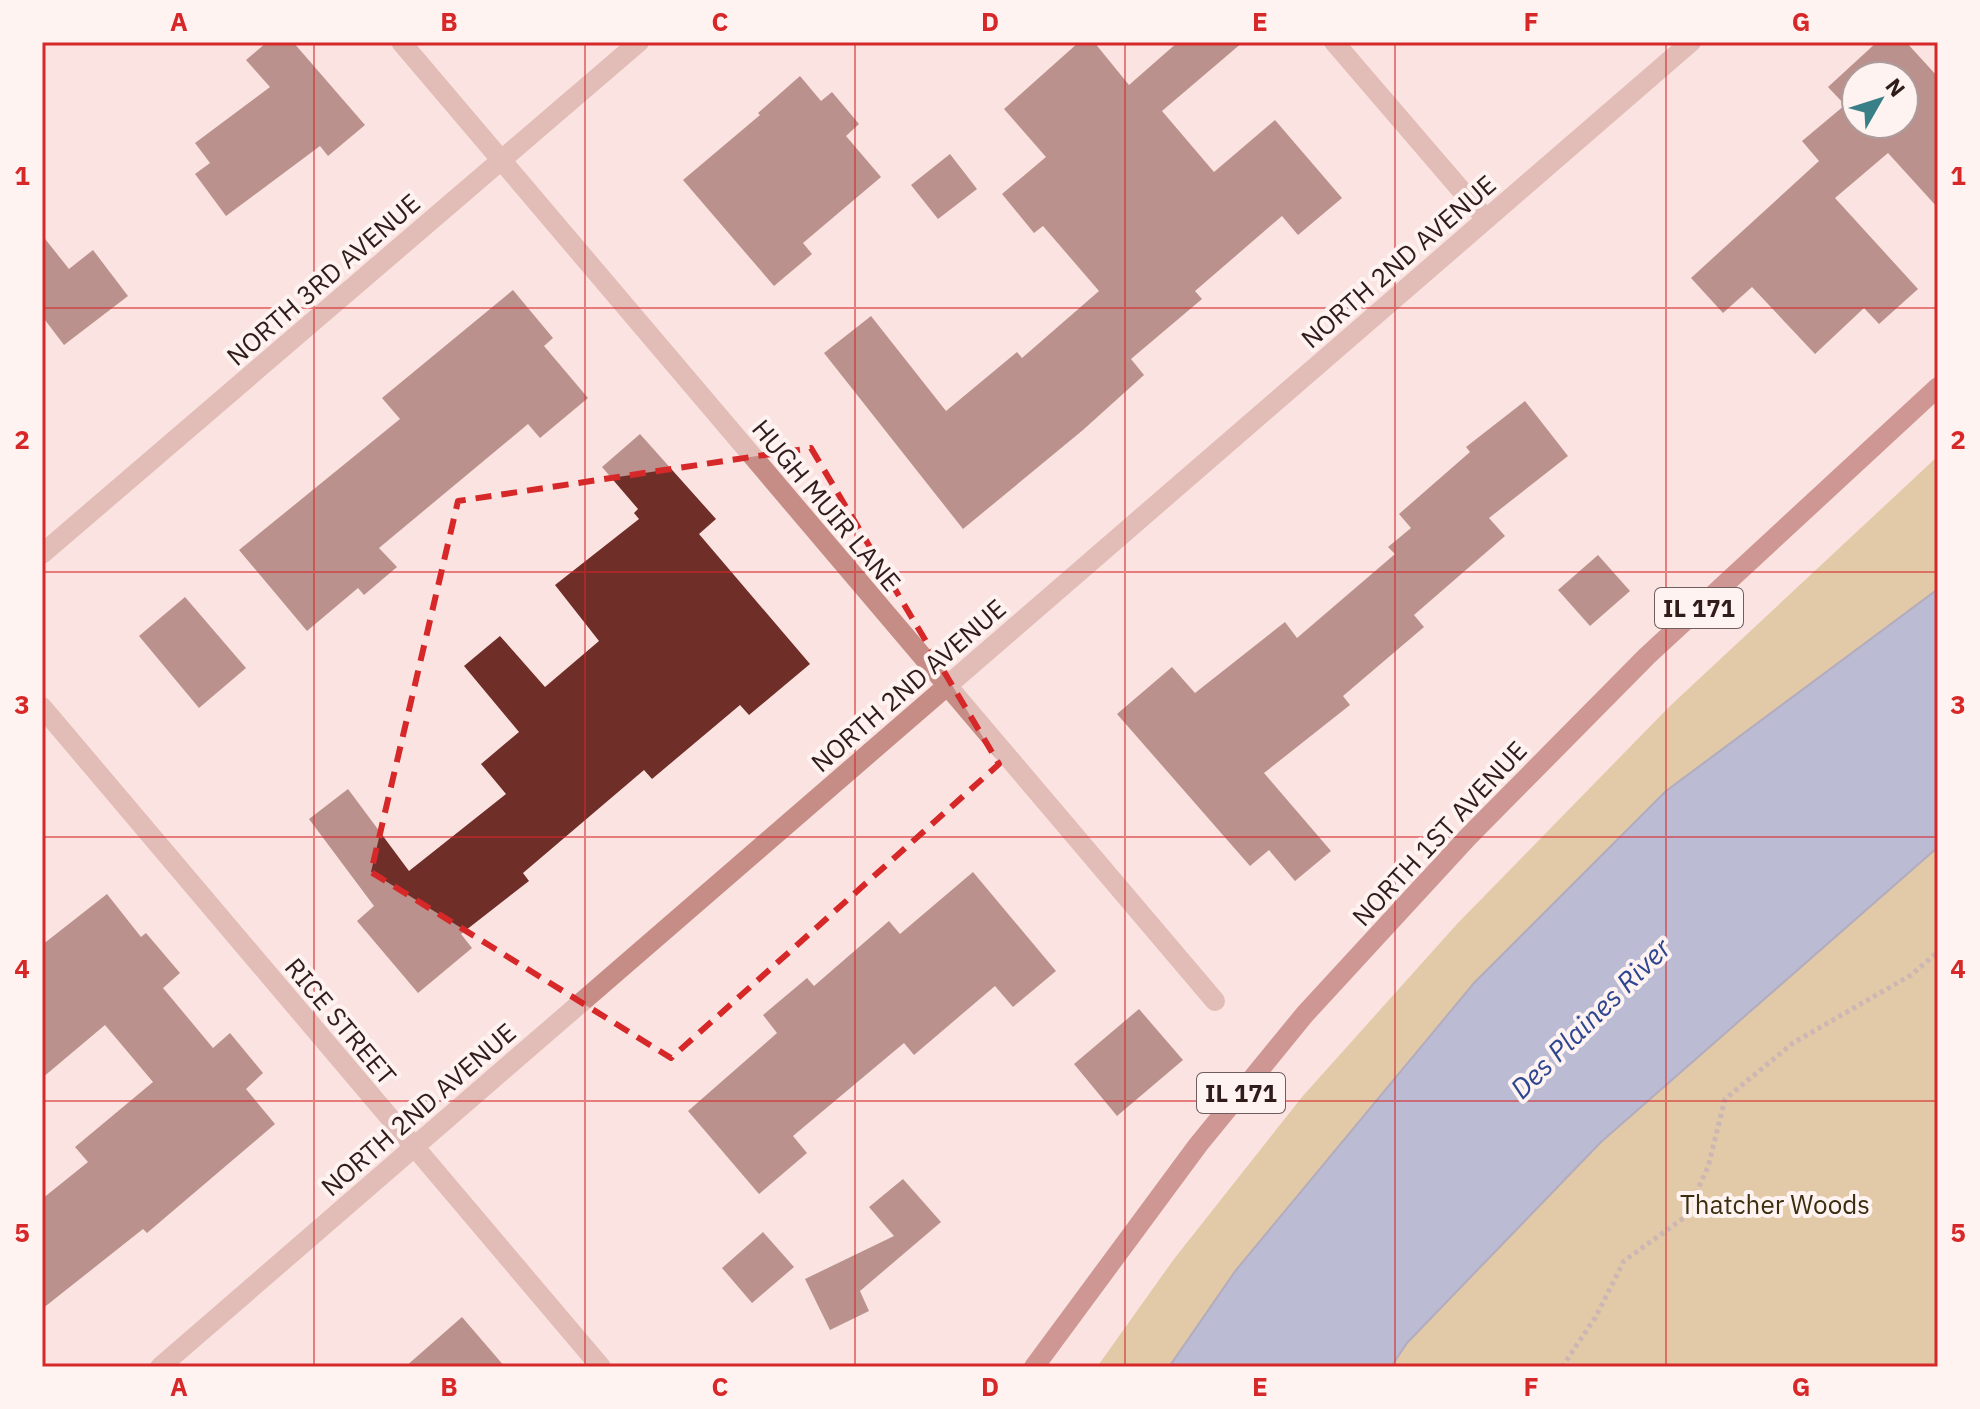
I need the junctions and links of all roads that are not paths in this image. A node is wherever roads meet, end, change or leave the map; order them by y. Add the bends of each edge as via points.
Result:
1 (401, 42) edge
2 (639, 42) edge
3 (1334, 42) edge
4 (1691, 42) edge
5 (501, 160) junction
6 (1486, 219) junction
7 (1938, 387) edge
8 (42, 554) edge
9 (947, 686) junction
10 (42, 707) edge
11 (1215, 1001) dead end
12 (414, 1147) junction
13 (160, 1367) edge
14 (601, 1367) edge
15 (1034, 1367) edge

1 - 5 street, HUGH MUIR LANE
2 - 5 street, NORTH 3RD AVENUE
3 - 6 street
4 - 6 street, NORTH 2ND AVENUE
5 - 8 street, NORTH 3RD AVENUE
5 - 9 street, HUGH MUIR LANE
6 - 9 street, NORTH 2ND AVENUE
7 - 15 main road, NORTH 1ST AVENUE / IL 171 via 1647,656 1457,848 1286,1038 1198,1145
9 - 11 street, HUGH MUIR LANE
9 - 12 street, NORTH 2ND AVENUE
10 - 12 street, RICE STREET
12 - 13 street, NORTH 2ND AVENUE
12 - 14 street, RICE STREET

